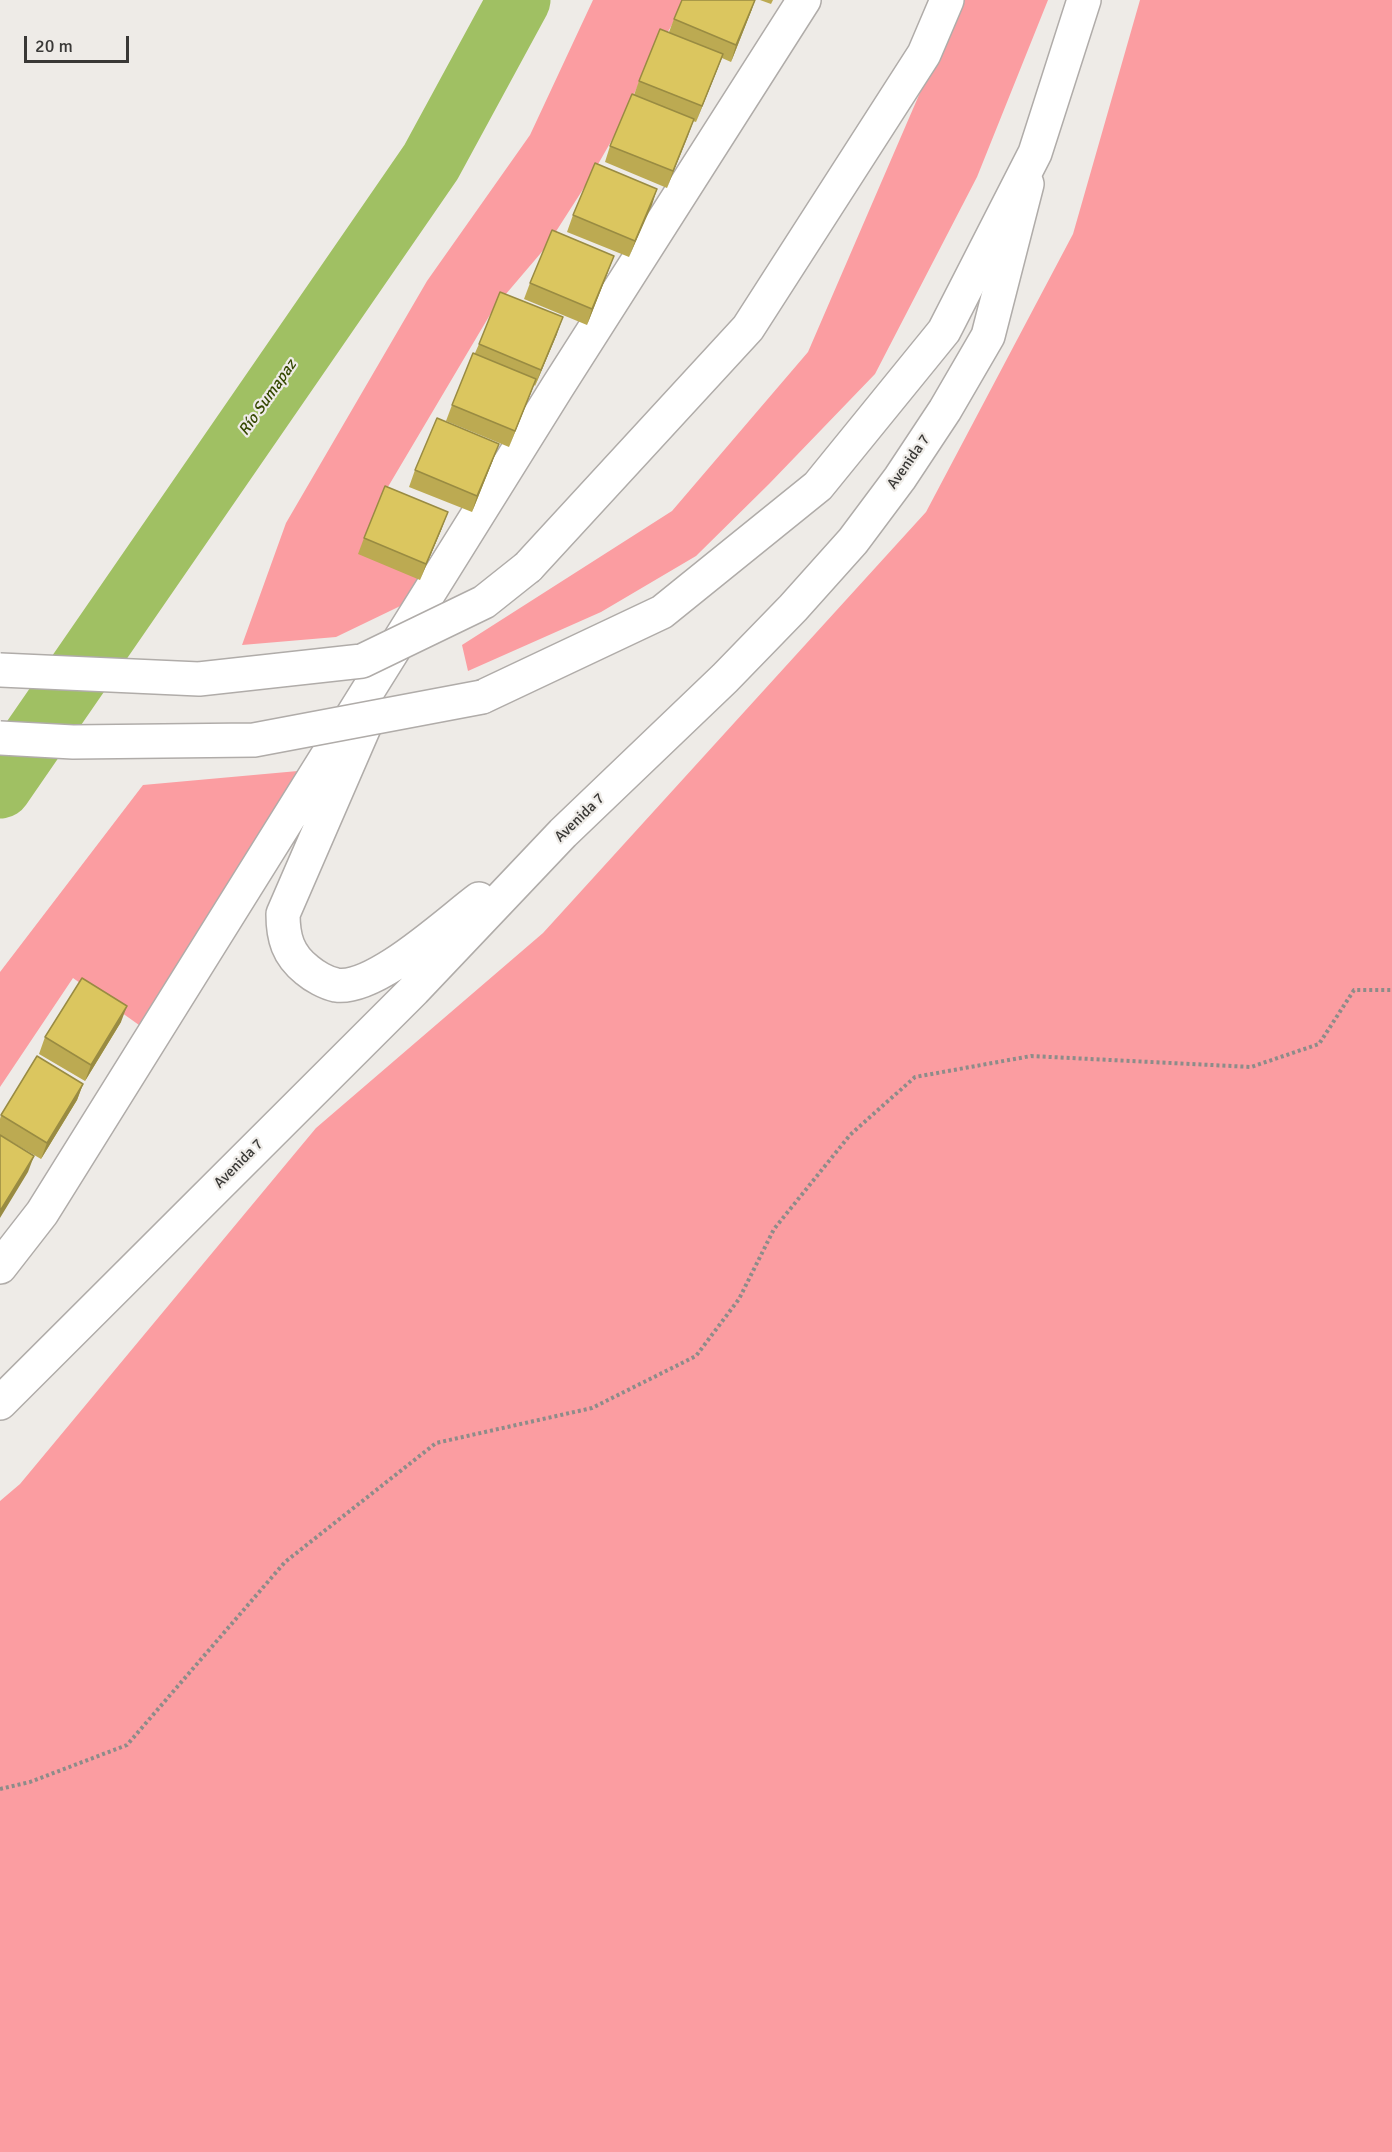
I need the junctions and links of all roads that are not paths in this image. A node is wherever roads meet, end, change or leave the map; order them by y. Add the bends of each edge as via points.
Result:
1 (804, 0) edge
2 (947, 0) edge
3 (1084, 0) edge
4 (1035, 153) junction
5 (409, 624) junction
6 (0, 670) edge
7 (0, 738) edge
8 (563, 833) junction
9 (0, 1267) edge
10 (0, 1403) edge

1 - 5 main road
2 - 6 main road, bridge via 924,54 748,328 528,567 484,602 362,662 199,679
3 - 4 main road
4 - 7 main road, bridge via 944,331 818,486 662,612 482,697 254,740 73,742
4 - 8 main road, Avenida 7 via 988,336 900,478 853,541 793,608
5 - 8 main road via 283,914 283,934 296,961 312,975 336,985 362,982 390,967
5 - 9 main road via 42,1213
8 - 10 main road, Avenida 7 via 414,990

